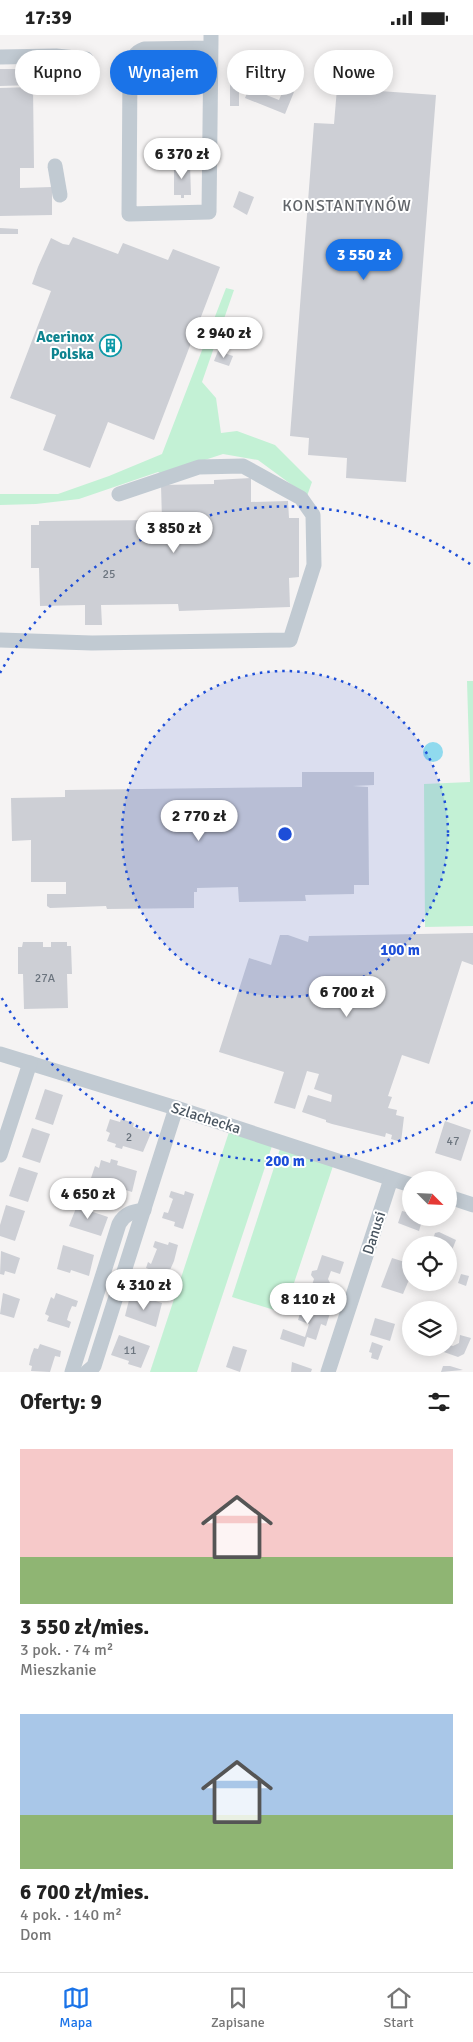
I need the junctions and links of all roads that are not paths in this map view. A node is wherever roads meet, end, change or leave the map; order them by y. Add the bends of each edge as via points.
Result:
1 (211, 42) edge
2 (0, 57) edge
3 (15, 57) edge
4 (54, 166) dead end
5 (60, 195) dead end
6 (120, 494) dead end
7 (0, 640) edge
8 (0, 1054) edge
9 (30, 1063) junction
10 (176, 1108) junction
11 (0, 1155) edge
12 (392, 1179) junction
13 (402, 1182) edge
14 (458, 1200) edge
15 (473, 1205) edge
16 (144, 1210) junction
17 (72, 1372) edge
18 (87, 1372) edge
19 (328, 1372) edge

1 - 1 street via 210,212 129,214 130,67 133,59 137,51 144,49
2 - 3 street
4 - 5 street
6 - 7 street via 199,467 243,466 301,498 313,515 314,565 290,640 92,643
8 - 9 street, Szlachecka
9 - 10 street, Szlachecka
9 - 11 street
10 - 12 street, Szlachecka
10 - 16 street
12 - 13 street, Szlachecka
12 - 19 street, Danusi
14 - 15 street
16 - 17 street via 131,1212 119,1224
16 - 18 street via 94,1366

